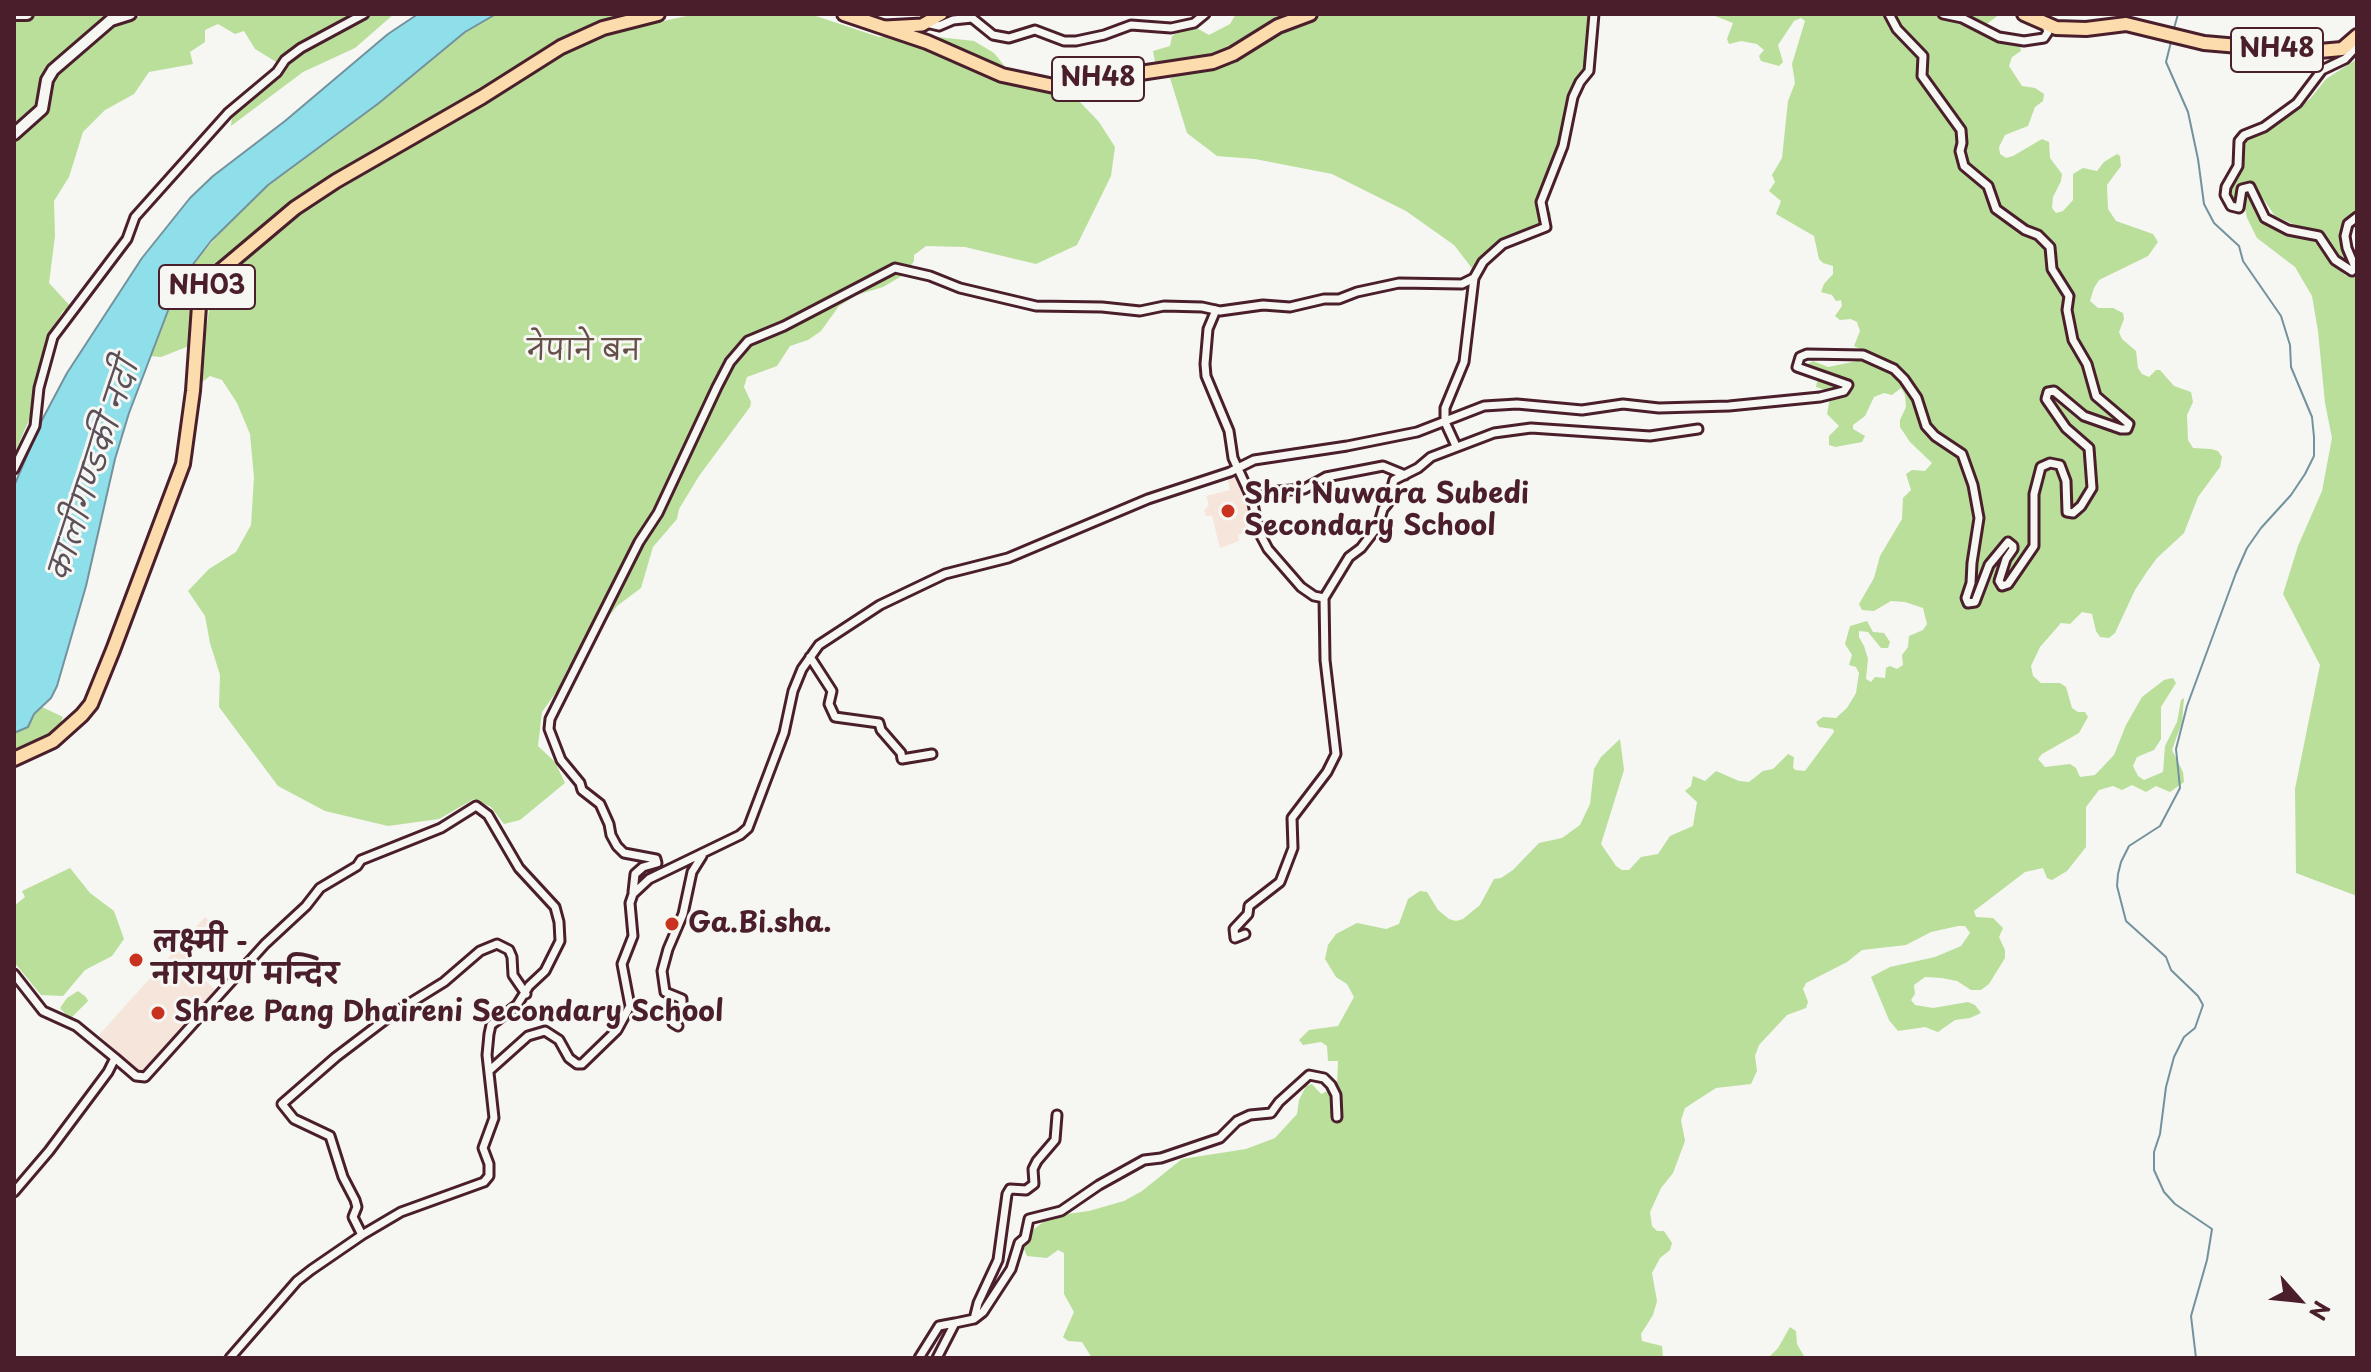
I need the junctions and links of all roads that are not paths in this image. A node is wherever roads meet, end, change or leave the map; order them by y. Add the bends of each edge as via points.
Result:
1 (14, 14) edge
2 (27, 14) edge
3 (130, 14) edge
4 (364, 14) edge
5 (658, 14) edge
6 (844, 14) edge
7 (941, 14) edge
8 (1205, 14) edge
9 (1310, 14) edge
10 (1594, 14) edge
11 (1889, 14) edge
12 (1943, 14) edge
13 (2024, 14) edge
14 (926, 23) junction
15 (2046, 26) junction
16 (883, 27) junction
17 (2357, 36) edge
18 (2357, 46) edge
19 (14, 134) edge
20 (2357, 217) edge
21 (1474, 278) junction
22 (1216, 310) junction
23 (1445, 422) junction
24 (1698, 429) dead end
25 (1456, 446) junction
26 (1237, 468) junction
27 (14, 469) edge
28 (1405, 475) junction
29 (1252, 499) junction
30 (1324, 598) junction
31 (810, 657) junction
32 (932, 754) dead end
33 (14, 759) edge
34 (703, 854) junction
35 (633, 894) junction
36 (1245, 934) dead end
37 (14, 974) edge
38 (526, 994) junction
39 (678, 1026) dead end
40 (115, 1058) junction
41 (490, 1070) junction
42 (1057, 1115) dead end
43 (1337, 1117) dead end
44 (14, 1192) edge
45 (362, 1235) junction
46 (974, 1319) junction
47 (955, 1323) junction
48 (230, 1358) edge
49 (919, 1358) edge
50 (937, 1358) edge

1 - 2 street
3 - 19 street via 111,20 53,70 42,109
4 - 27 street via 285,60 228,113 135,217 127,239 53,337 35,426
5 - 33 highway, NH03 via 603,28 561,47 336,181 219,272 199,306 183,464 91,704 53,741
6 - 16 highway
7 - 14 main road
8 - 14 street via 1183,26 1131,25 1076,41 1035,30 1009,38 993,35 972,18 939,26
9 - 16 highway, NH48 via 1213,62 1054,86 1002,75
10 - 21 street via 1589,71 1573,97 1563,146 1541,202 1546,227 1503,244
11 - 23 street via 1923,56 1922,76 1961,130 1964,166 1984,181 1996,209 2050,247 2052,269 2069,296 2073,340 2096,396 2129,424 2121,429 2084,416 2054,391 2048,392 2046,399 2066,428 2089,448 2092,488 2081,506 2067,512 2060,465 2041,467 2034,494 2035,539 2010,582 2002,586 1999,581 2013,546 2005,543 1968,603 1979,518 1962,454 1926,426 1904,379 1863,355 1800,357 1797,367 1848,385 1820,397 1729,406 1623,404 1582,410 1495,405
12 - 15 street via 1999,37 2024,41 2044,38
13 - 15 highway, NH48
14 - 16 main road
15 - 17 highway, NH48 via 2126,24 2191,41 2321,52 2342,49
18 - 20 street via 2322,70 2297,103 2241,138 2238,166 2225,195 2239,208 2242,189 2250,187 2265,218 2284,229 2319,236 2335,260 2352,271 2345,236
21 - 22 street via 1462,284 1399,283 1290,307
21 - 23 street via 1464,362 1445,408
22 - 26 street via 1208,329 1205,364
22 - 35 street via 1036,306 895,268 741,347 550,719 561,760 582,790 600,804 617,846 624,853 656,859 635,874
23 - 25 street
23 - 26 street
24 - 25 street via 1650,436 1531,428
25 - 28 street
26 - 29 street
26 - 31 street via 1008,558 945,574 859,617
28 - 29 street via 1383,466
28 - 30 street via 1394,480 1378,526 1349,557
29 - 30 street via 1268,549 1301,587
30 - 36 street via 1336,754 1292,818 1293,848 1280,882 1249,906 1234,929 1235,938
31 - 32 street via 832,691 829,704 835,717 879,723 905,761
31 - 34 street via 793,691 784,733 748,828
34 - 35 street via 649,879
34 - 39 street via 692,872 662,971 665,992 682,999 673,1016
35 - 41 street via 633,936 622,964 630,1006 617,1030 582,1064 569,1058 559,1040 545,1031 528,1036
37 - 40 street via 43,1011 76,1026
38 - 40 street via 560,941 559,922 555,907 519,868 488,815 476,806 441,828 361,860 320,888 147,1075 136,1076
38 - 41 street via 491,1025
38 - 45 street via 513,975 509,950 497,944 480,951 336,1057 282,1104 294,1119 330,1136 355,1200 353,1217
40 - 44 street
41 - 45 street via 494,1118 483,1148 489,1176 401,1212
42 - 46 street via 1055,1140 1033,1169 1034,1184 1007,1194 998,1260
43 - 46 street via 1331,1085 1309,1075 1271,1113 1237,1121 1220,1138 1144,1160 1061,1211 1029,1219 1011,1269
45 - 48 street via 297,1281
46 - 47 street
47 - 49 street via 939,1326
47 - 50 street

